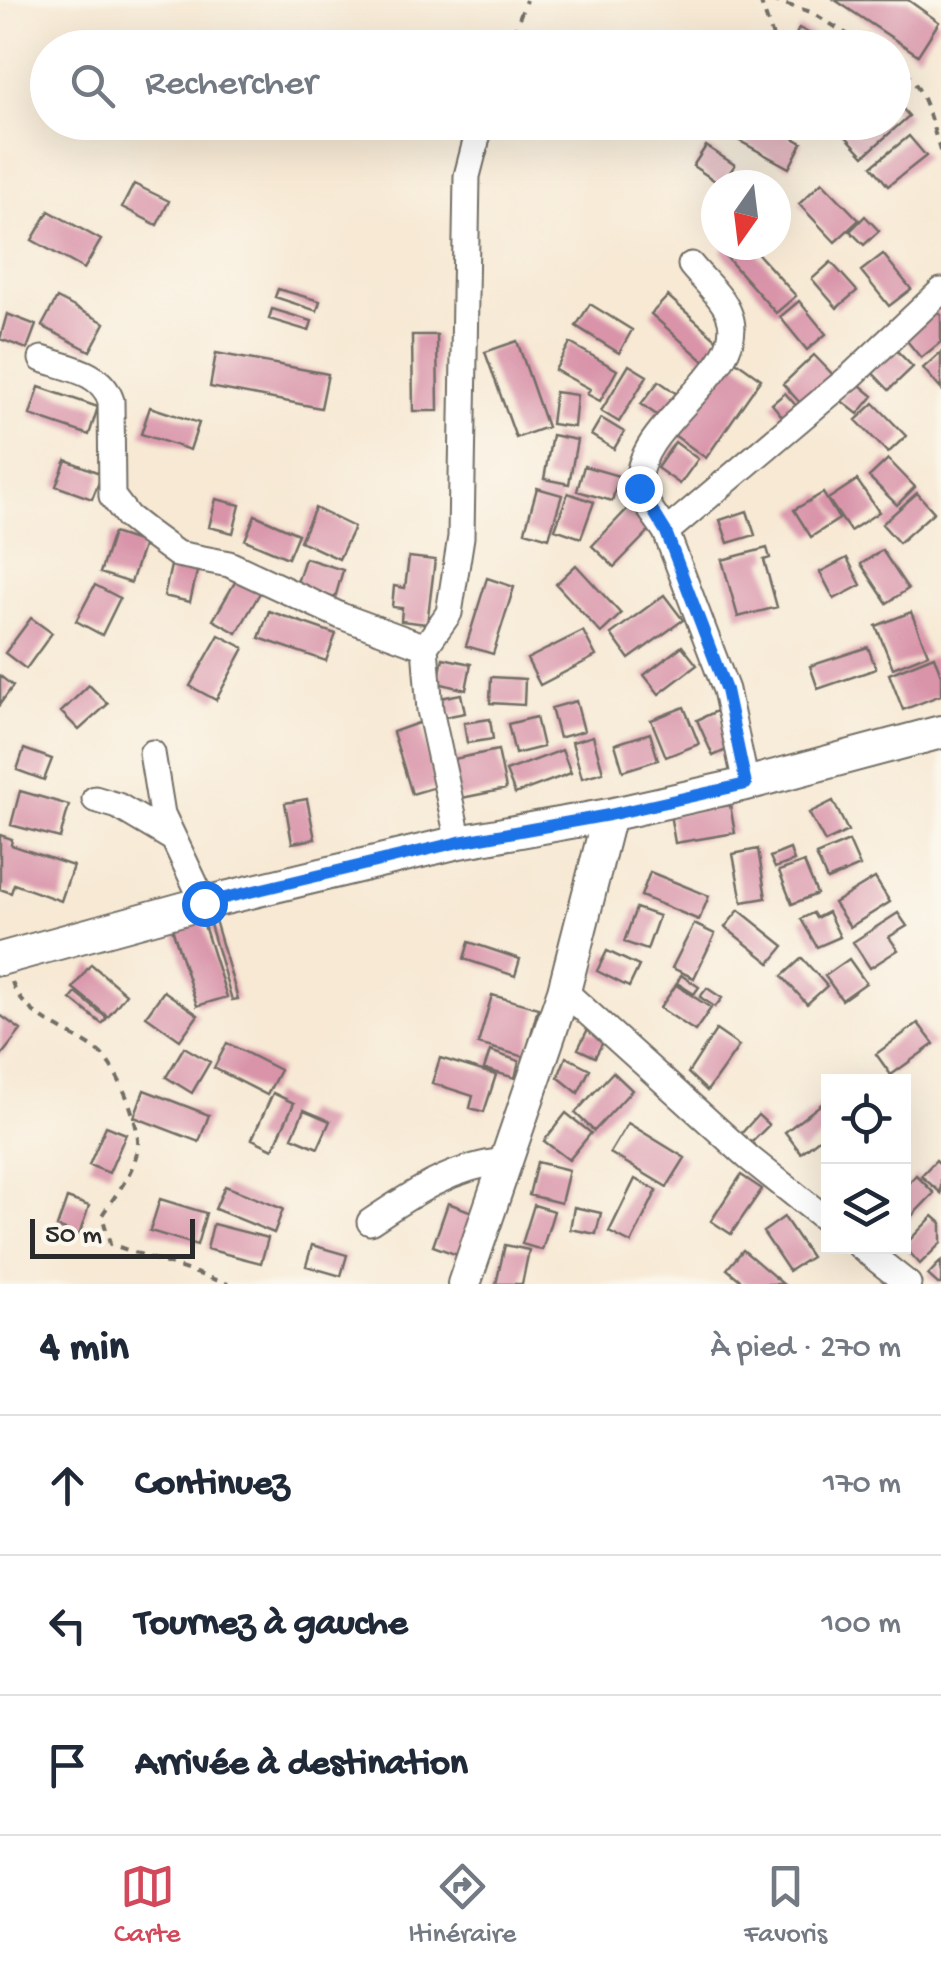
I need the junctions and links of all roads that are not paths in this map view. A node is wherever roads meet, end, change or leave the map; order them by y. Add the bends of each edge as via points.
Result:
1 (476, 140) edge
2 (691, 265) dead end
3 (941, 291) edge
4 (42, 359) dead end
5 (666, 532) junction
6 (425, 647) junction
7 (941, 732) edge
8 (152, 753) dead end
9 (746, 784) junction
10 (95, 799) dead end
11 (609, 815) junction
12 (176, 840) junction
13 (459, 842) junction
14 (204, 903) junction
15 (2, 958) edge
16 (564, 991) junction
17 (506, 1160) junction
18 (821, 1216) edge
19 (370, 1222) dead end
20 (870, 1254) edge
21 (464, 1284) edge
22 (908, 1284) edge

1 - 6 street via 467,176 461,537 450,613
2 - 5 street via 728,310 731,336 712,372 644,452 639,488
3 - 5 street
4 - 6 street via 107,388 112,496 147,532 178,554 229,564
5 - 9 street via 726,690
6 - 13 street via 430,710
7 - 9 street
8 - 12 street via 159,804
9 - 11 street
10 - 12 street
11 - 13 street
11 - 16 street
12 - 14 street
13 - 14 street
14 - 15 street
16 - 17 street
16 - 18 street
17 - 19 street via 429,1182
17 - 21 street
20 - 22 street

